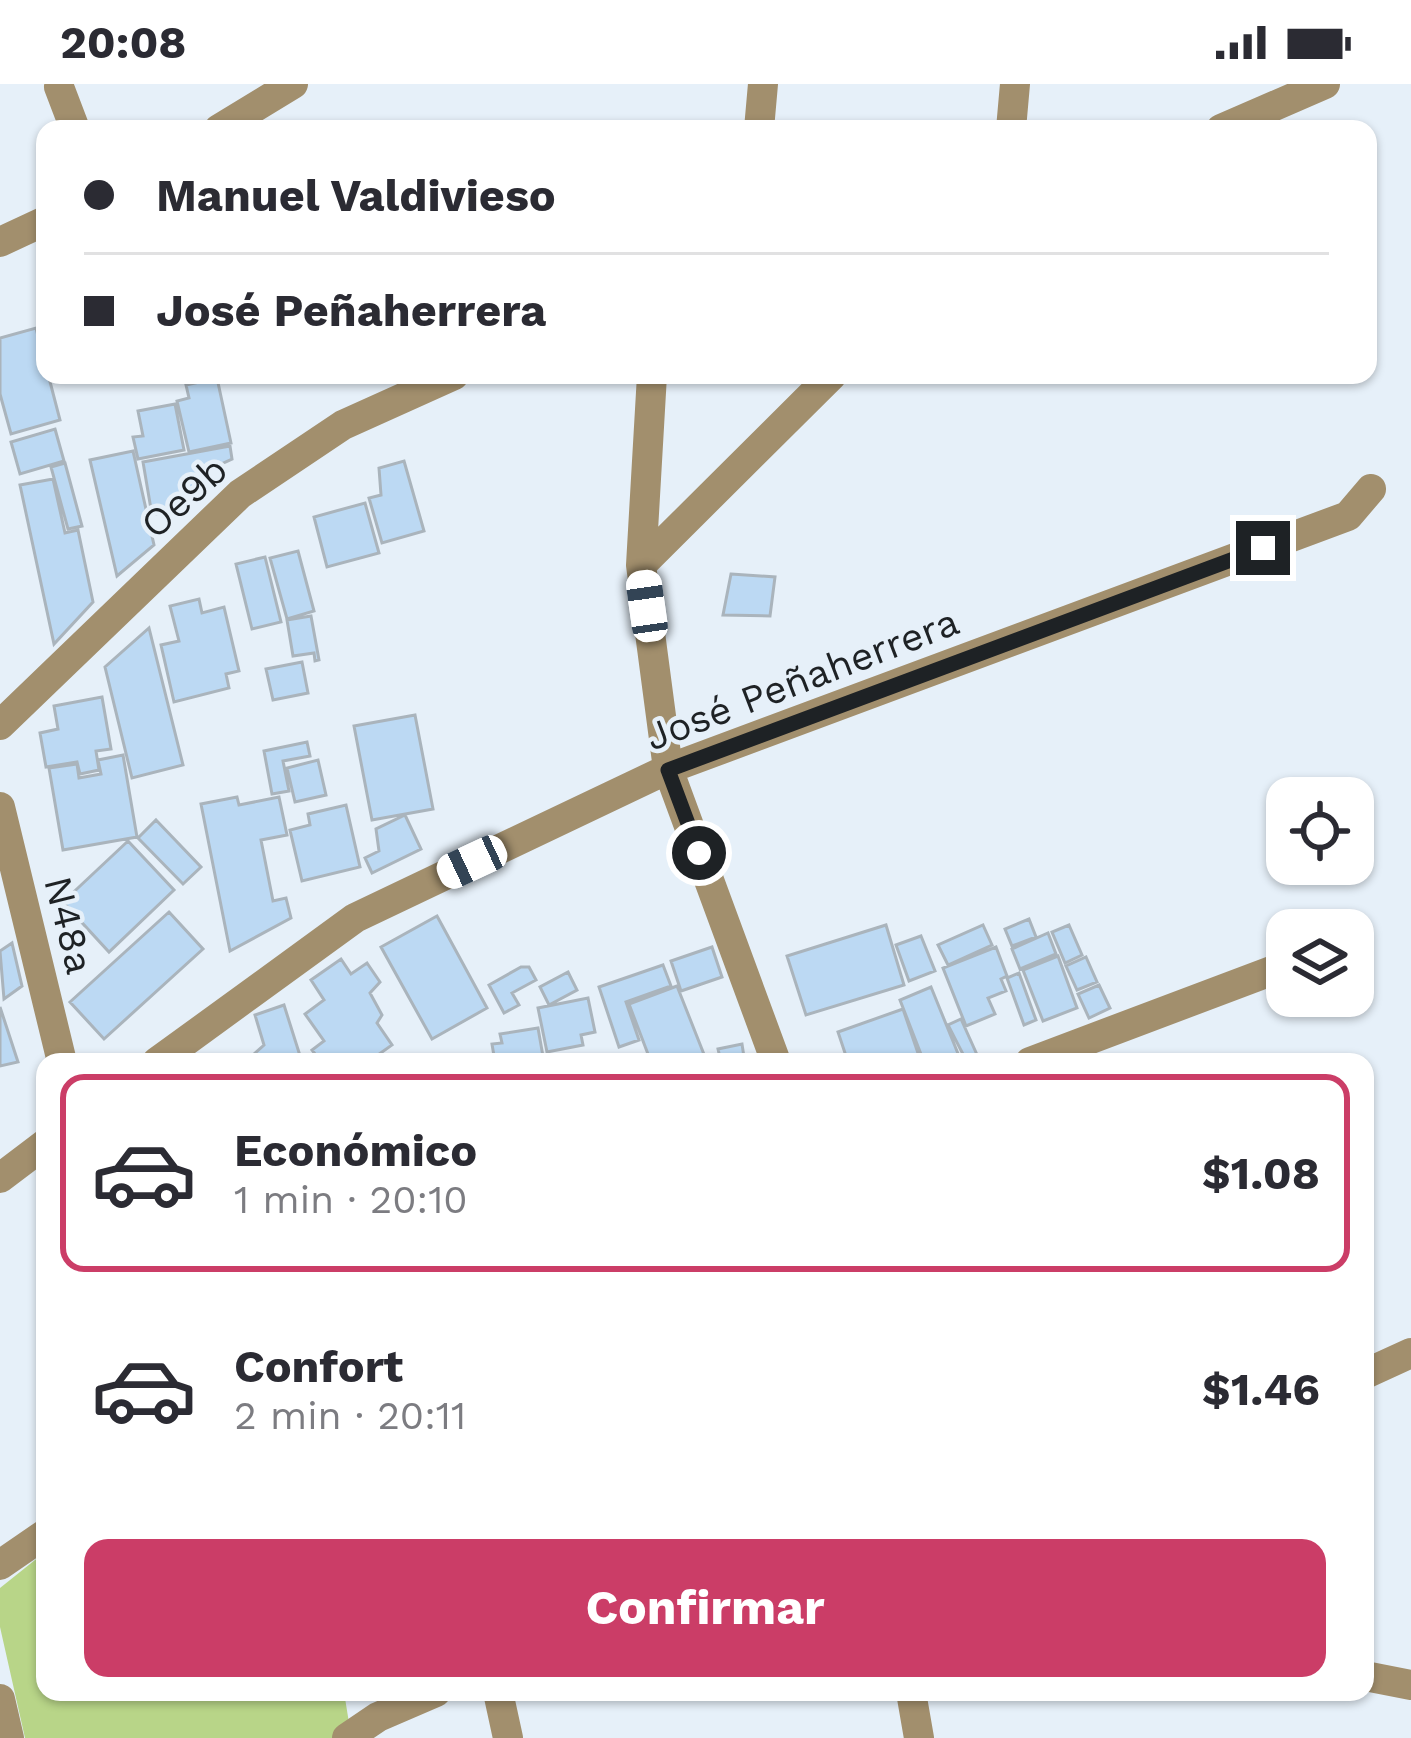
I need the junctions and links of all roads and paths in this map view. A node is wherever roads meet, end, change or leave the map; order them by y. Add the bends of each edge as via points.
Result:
1 (293, 84) edge
2 (764, 84) edge
3 (1015, 84) edge
4 (1325, 84) edge
5 (59, 87) edge
6 (72, 120) edge
7 (234, 120) edge
8 (761, 120) edge
9 (1012, 120) edge
10 (1242, 120) edge
11 (36, 225) edge
12 (0, 242) edge
13 (434, 384) edge
14 (651, 384) edge
15 (823, 384) edge
16 (1371, 489) dead end
17 (641, 565) junction
18 (0, 725) edge
19 (668, 770) junction
20 (0, 807) edge
21 (1266, 973) edge
22 (60, 1053) edge
23 (169, 1053) edge
24 (773, 1053) edge
25 (1054, 1053) edge
26 (36, 1151) edge
27 (0, 1178) edge
28 (1411, 1353) edge
29 (1374, 1370) edge
30 (36, 1540) edge
31 (0, 1565) edge
32 (1374, 1678) edge
33 (1411, 1685) edge
34 (0, 1699) edge
35 (416, 1701) edge
36 (500, 1701) edge
37 (913, 1701) edge
38 (368, 1722) edge
39 (9, 1738) edge
40 (508, 1738) edge
41 (919, 1738) edge

1 - 7 street
2 - 8 street
3 - 9 street
4 - 10 street
5 - 6 street
11 - 12 street
13 - 18 street, Oe9b via 343,425 240,494
14 - 17 street
15 - 17 street
16 - 19 street, José Peñaherrera via 1348,516
17 - 19 street
19 - 23 street, José Peñaherrera via 355,918
19 - 24 street
20 - 22 street, N48a
21 - 25 street
26 - 27 street
28 - 29 street
30 - 31 street
32 - 33 street
34 - 39 street
35 - 38 street
36 - 40 street
37 - 41 street

